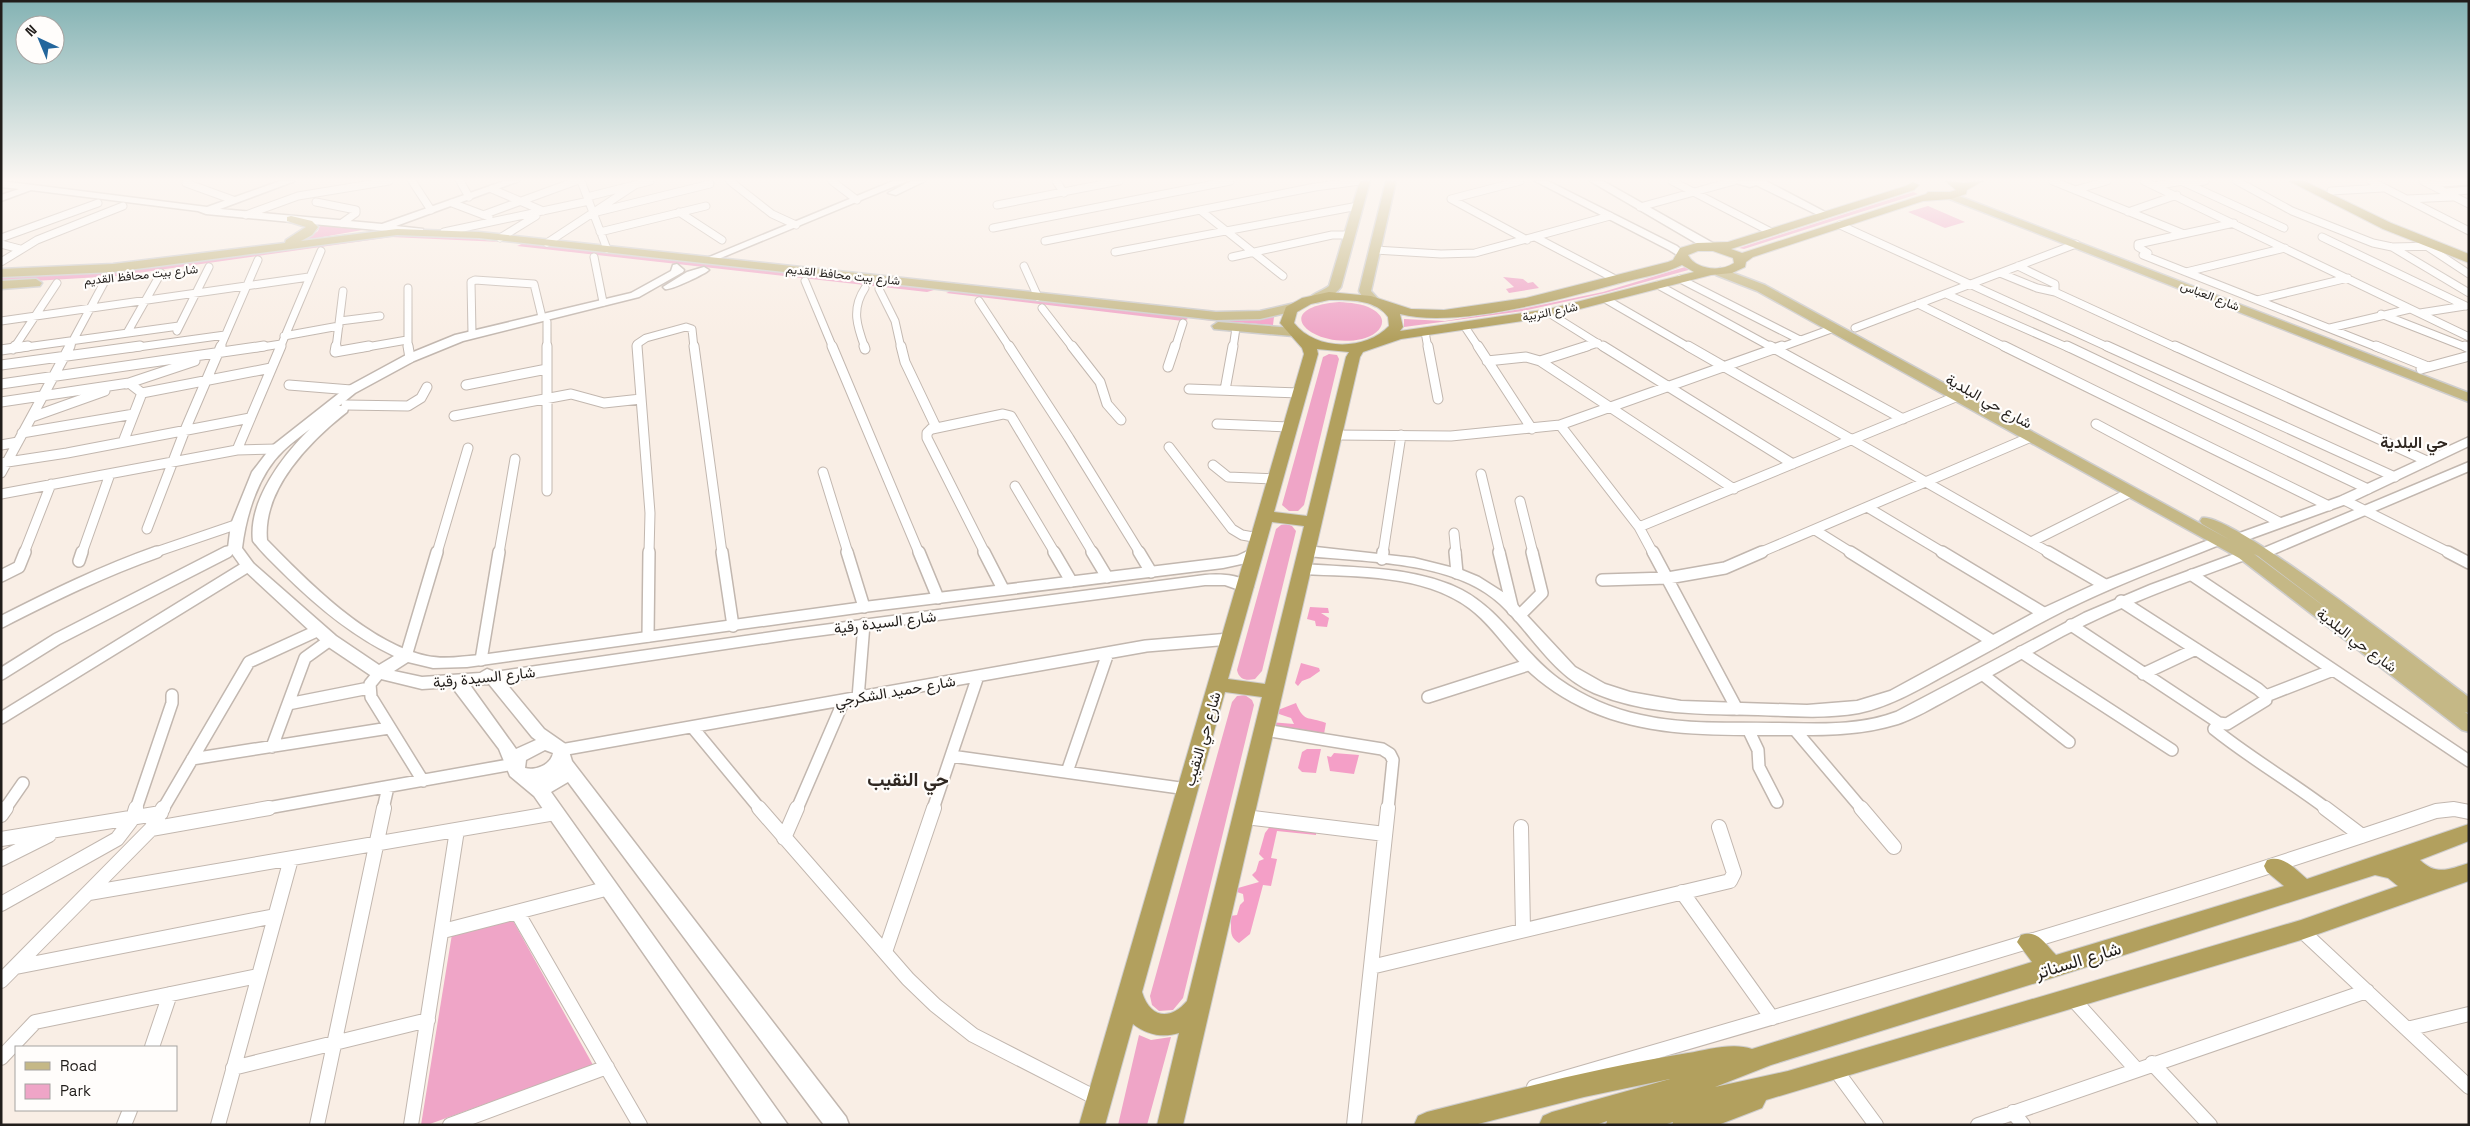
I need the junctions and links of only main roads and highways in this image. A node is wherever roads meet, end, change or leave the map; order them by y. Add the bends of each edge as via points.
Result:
1 (305, 234) edge
2 (355, 234) edge
3 (378, 234) edge
4 (453, 234) edge
5 (784, 234) edge
6 (788, 234) edge
7 (1350, 234) edge
8 (1378, 234) edge
9 (1645, 234) edge
10 (1686, 234) edge
11 (1766, 234) edge
12 (1817, 234) edge
13 (2048, 234) edge
14 (2079, 234) edge
15 (2404, 234) edge
16 (2424, 234) edge
17 (333, 239) junction
18 (499, 241) junction
19 (526, 241) junction
20 (1715, 247) junction
21 (265, 249) junction
22 (514, 249) junction
23 (2469, 252) edge
24 (1682, 255) junction
25 (2469, 259) edge
26 (1744, 260) junction
27 (734, 263) junction
28 (705, 265) junction
29 (677, 267) junction
30 (1716, 272) junction
31 (2, 283) edge
32 (935, 285) junction
33 (1767, 286) junction
34 (948, 291) junction
35 (925, 294) junction
36 (1314, 298) junction
37 (1040, 302) junction
38 (1380, 305) junction
39 (1295, 307) junction
40 (545, 319) junction
41 (1201, 320) junction
42 (1296, 334) junction
43 (1384, 340) junction
44 (1358, 352) junction
45 (2469, 388) edge
46 (2469, 398) edge
47 (2469, 441) edge
48 (277, 449) junction
49 (296, 452) junction
50 (2469, 466) edge
51 (1265, 516) junction
52 (1314, 522) junction
53 (2239, 538) junction
54 (2219, 540) junction
55 (1257, 546) junction
56 (2264, 553) junction
57 (2245, 555) junction
58 (1305, 560) junction
59 (1245, 587) junction
60 (864, 607) junction
61 (2357, 622) junction
62 (864, 624) junction
63 (2338, 626) junction
64 (648, 636) junction
65 (2375, 636) junction
66 (2358, 641) junction
67 (406, 656) junction
68 (642, 656) junction
69 (480, 660) junction
70 (530, 672) junction
71 (379, 673) junction
72 (493, 678) junction
73 (458, 682) junction
74 (1217, 684) junction
75 (1274, 692) junction
76 (513, 702) junction
77 (2469, 707) edge
78 (2469, 725) edge
79 (538, 733) junction
80 (507, 747) junction
81 (559, 750) junction
82 (518, 769) junction
83 (572, 774) junction
84 (540, 791) junction
85 (2469, 832) edge
86 (2411, 854) junction
87 (2275, 866) road end
88 (2375, 866) junction
89 (2469, 872) edge
90 (2445, 880) junction
91 (2304, 890) junction
92 (2405, 893) junction
93 (2030, 942) road end
94 (2052, 968) junction
95 (1130, 993) junction
96 (1201, 1003) junction
97 (1768, 1054) junction
98 (1690, 1104) edge
99 (777, 1125) edge
100 (838, 1125) edge
101 (1092, 1125) edge
102 (1170, 1125) edge
103 (1427, 1125) edge
104 (1552, 1125) edge
105 (1619, 1125) edge

1 - 21 main road
2 - 17 main road
3 - 17 main road, شارع بيت محافظ القديم
4 - 18 main road, شارع بيت محافظ القديم
5 - 28 main road, شارع السيدة رقية
6 - 27 main road via 736,259
7 - 36 main road via 1336,285 1329,293
8 - 38 main road via 1365,291
9 - 24 main road
10 - 20 main road
11 - 20 highway, شارع التربية via 1729,246
12 - 26 highway, شارع التربية
13 - 46 main road, شارع العباس
14 - 45 main road, شارع العباس
15 - 25 highway
16 - 23 highway
17 - 21 main road, شارع بيت محافظ القديم
18 - 19 main road, شارع بيت محافظ القديم
18 - 22 main road, شارع بيت محافظ القديم
18 - 31 main road, شارع بيت محافظ القديم via 394,240 106,279
19 - 22 main road via 513,244
19 - 28 main road, شارع بيت محافظ القديم via 607,249
20 - 24 highway, شارع التربية via 1689,248
20 - 26 highway
21 - 31 main road, شارع بيت محافظ القديم
22 - 29 main road, شارع بيت محافظ القديم
24 - 30 highway via 1690,265
24 - 38 highway, شارع التربية via 1674,264 1535,300 1466,311 1411,314
26 - 30 highway, شارع التربية via 1732,270
26 - 33 main road, شارع حي البلدية
27 - 28 main road, شارع بيت محافظ القديم
27 - 32 main road, شارع بيت محافظ القديم
28 - 29 main road, شارع بيت محافظ القديم
28 - 35 main road, شارع بيت محافظ القديم via 805,281
28 - 40 main road, شارع السيدة رقية via 646,298
29 - 40 main road, شارع السيدة رقية via 679,270 644,292
30 - 33 main road, شارع حي البلدية
30 - 43 highway, شارع التربية via 1549,313 1399,335
32 - 34 main road, شارع بيت محافظ القديم
32 - 35 main road via 935,290
33 - 53 main road, شارع حي البلدية via 1855,328
33 - 54 main road, شارع حي البلدية via 1834,328
34 - 35 main road, شارع بيت محافظ القديم
34 - 37 main road, شارع بيت محافظ القديم
34 - 37 main road, شارع بيت محافظ القديم via 979,301
36 - 38 highway, شارع التربية via 1345,296
36 - 39 highway
37 - 41 main road, شارع بيت محافظ القديم
38 - 43 highway via 1396,320 1396,327
39 - 41 main road, شارع بيت محافظ القديم via 1250,316
39 - 42 highway via 1287,319
40 - 48 main road, شارع السيدة رقية via 472,333 410,358 351,390
40 - 49 main road, شارع السيدة رقية via 435,354 379,383 346,406
41 - 42 main road, شارع بيت محافظ القديم via 1236,328
42 - 44 highway, شارع التربية via 1322,346
42 - 51 highway, شارع حي النقيب via 1309,347 1311,354
43 - 44 highway, شارع التربية
44 - 52 highway
47 - 53 main road via 2344,500
48 - 49 main road
48 - 71 main road, شارع السيدة رقية via 257,475 238,524 235,548 248,566 330,640
49 - 67 main road, شارع السيدة رقية via 286,462 271,489 258,533 260,541 328,606 373,638
50 - 56 main road
51 - 52 highway
51 - 55 highway, شارع حي النقيب
52 - 58 highway
53 - 56 main road, شارع حي البلدية
54 - 57 main road, شارع حي البلدية
54 - 58 main road via 2105,585 1896,695 1858,707 1807,711 1681,707 1628,698 1599,688 1569,671 1490,589 1457,573 1382,559
55 - 59 highway, شارع حي النقيب
55 - 60 main road, شارع السيدة رقية via 1233,562
56 - 61 main road, شارع حي البلدية
57 - 58 main road via 2121,601 1894,719 1849,728 1796,730 1692,728 1620,717 1572,696 1531,664 1491,619 1459,594
57 - 63 main road, شارع حي البلدية
58 - 75 highway
59 - 62 main road, شارع السيدة رقية via 1237,582 1205,580
59 - 74 highway, شارع حي النقيب
60 - 62 main road
60 - 64 main road, شارع السيدة رقية
61 - 63 main road via 2354,627
61 - 65 main road, شارع حي البلدية
62 - 68 main road, شارع السيدة رقية
63 - 66 main road, شارع حي البلدية
64 - 68 main road
64 - 69 main road, شارع السيدة رقية
65 - 66 main road via 2360,636
65 - 77 main road, شارع حي البلدية
66 - 78 main road, شارع حي البلدية
67 - 69 main road, شارع السيدة رقية via 434,663
67 - 71 main road
68 - 70 main road, شارع السيدة رقية
69 - 72 main road via 480,671
70 - 72 main road, شارع السيدة رقية
70 - 76 main road via 514,687
71 - 73 main road, شارع السيدة رقية via 422,683
72 - 73 main road, شارع السيدة رقية
72 - 76 main road
73 - 80 main road
74 - 75 highway
74 - 95 highway, شارع حي النقيب
75 - 96 highway
76 - 79 main road
79 - 80 main road via 530,744
79 - 81 main road
80 - 82 main road
81 - 82 main road via 540,745 525,751 518,757
81 - 82 main road via 559,762 546,772 537,775
81 - 83 main road
82 - 84 main road
83 - 84 main road via 554,780
83 - 100 main road
84 - 99 main road
85 - 86 highway, شارع السناتر
86 - 88 highway, شارع السناتر
86 - 90 highway via 2408,861 2417,871
87 - 91 highway
88 - 91 highway, شارع السناتر
88 - 92 highway via 2401,875 2410,887
89 - 90 highway
90 - 92 highway
91 - 94 highway, شارع السناتر
92 - 98 highway via 2301,930 1788,1083 1744,1104
93 - 94 highway
94 - 97 highway, شارع السناتر
95 - 96 highway via 1137,1014 1159,1025 1184,1020
95 - 101 highway, شارع حي النقيب
96 - 102 highway
97 - 98 highway, شارع السناتر
97 - 103 highway via 1630,1075
98 - 104 highway
98 - 105 highway

